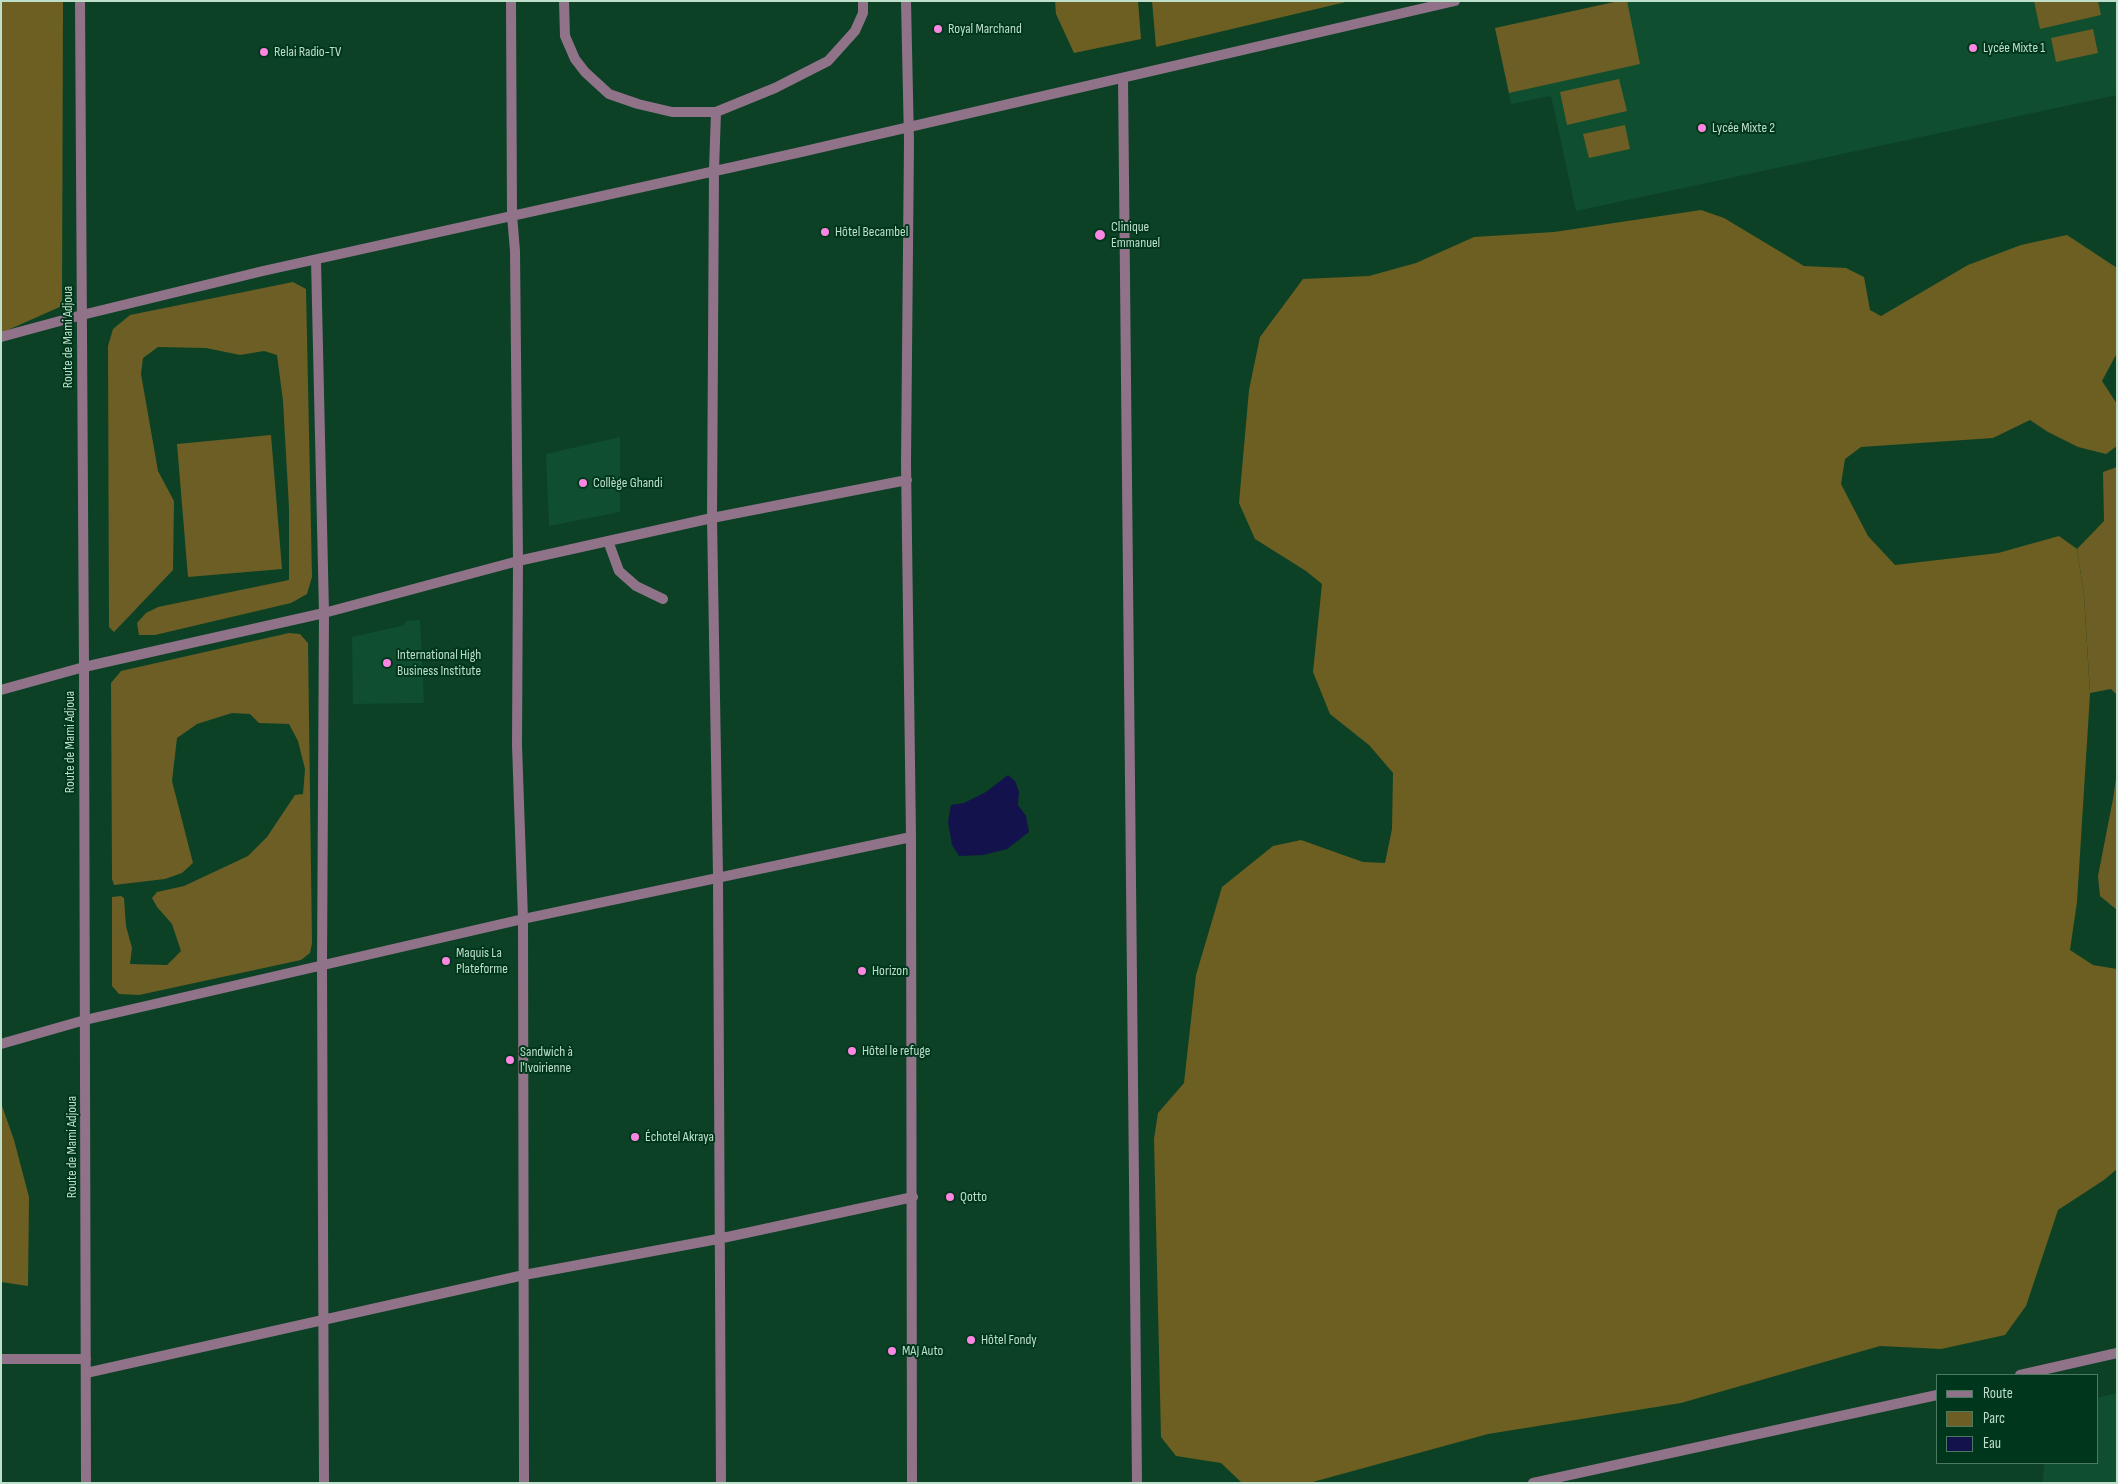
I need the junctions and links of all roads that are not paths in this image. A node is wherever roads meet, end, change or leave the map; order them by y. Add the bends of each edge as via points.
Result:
1 (80, 1) edge
2 (512, 1) edge
3 (564, 1) edge
4 (863, 1) edge
5 (906, 1) edge
6 (1454, 1) edge
7 (1123, 78) junction
8 (716, 112) junction
9 (908, 127) junction
10 (714, 170) junction
11 (512, 215) junction
12 (316, 260) junction
13 (82, 315) junction
14 (1, 337) edge
15 (907, 480) junction
16 (712, 518) junction
17 (608, 541) junction
18 (518, 561) junction
19 (664, 599) dead end
20 (324, 613) junction
21 (84, 667) junction
22 (1, 690) edge
23 (911, 837) junction
24 (718, 876) junction
25 (523, 918) junction
26 (322, 965) junction
27 (85, 1020) junction
28 (1, 1044) edge
29 (913, 1197) junction
30 (718, 1239) junction
31 (524, 1275) junction
32 (323, 1320) junction
33 (2117, 1353) edge
34 (1, 1359) edge
35 (86, 1359) junction
36 (86, 1373) junction
37 (2024, 1374) edge
38 (1936, 1394) edge
39 (86, 1483) edge
40 (324, 1483) edge
41 (524, 1483) edge
42 (721, 1483) edge
43 (912, 1483) edge
44 (1137, 1483) edge
45 (1533, 1483) edge

1 - 13 street, Route de Mami Adjoua
2 - 11 street
3 - 8 street via 565,36 574,58 609,94 672,112
4 - 8 street via 863,13 855,31 828,61 775,88
5 - 9 street
6 - 7 street
7 - 9 street
7 - 44 street
8 - 10 street
9 - 10 street
9 - 15 street
10 - 11 street
10 - 16 street
11 - 12 street
11 - 18 street
12 - 13 street
12 - 20 street
13 - 14 street
13 - 21 street, Route de Mami Adjoua
15 - 16 street
15 - 23 street
16 - 17 street
16 - 24 street
17 - 18 street
17 - 19 street via 619,571 636,586
18 - 20 street
18 - 25 street via 517,745
20 - 21 street
20 - 26 street
21 - 22 street
21 - 27 street, Route de Mami Adjoua
23 - 24 street
23 - 29 street
24 - 25 street
24 - 30 street
25 - 26 street
25 - 31 street
26 - 27 street
26 - 32 street
27 - 28 street
27 - 35 street, Route de Mami Adjoua
29 - 30 street
29 - 43 street
30 - 31 street
30 - 42 street
31 - 32 street
31 - 41 street
32 - 36 street
32 - 40 street
33 - 37 street
34 - 35 street
35 - 36 street, Route de Mami Adjoua
36 - 39 street, Route de Mami Adjoua
38 - 45 street

